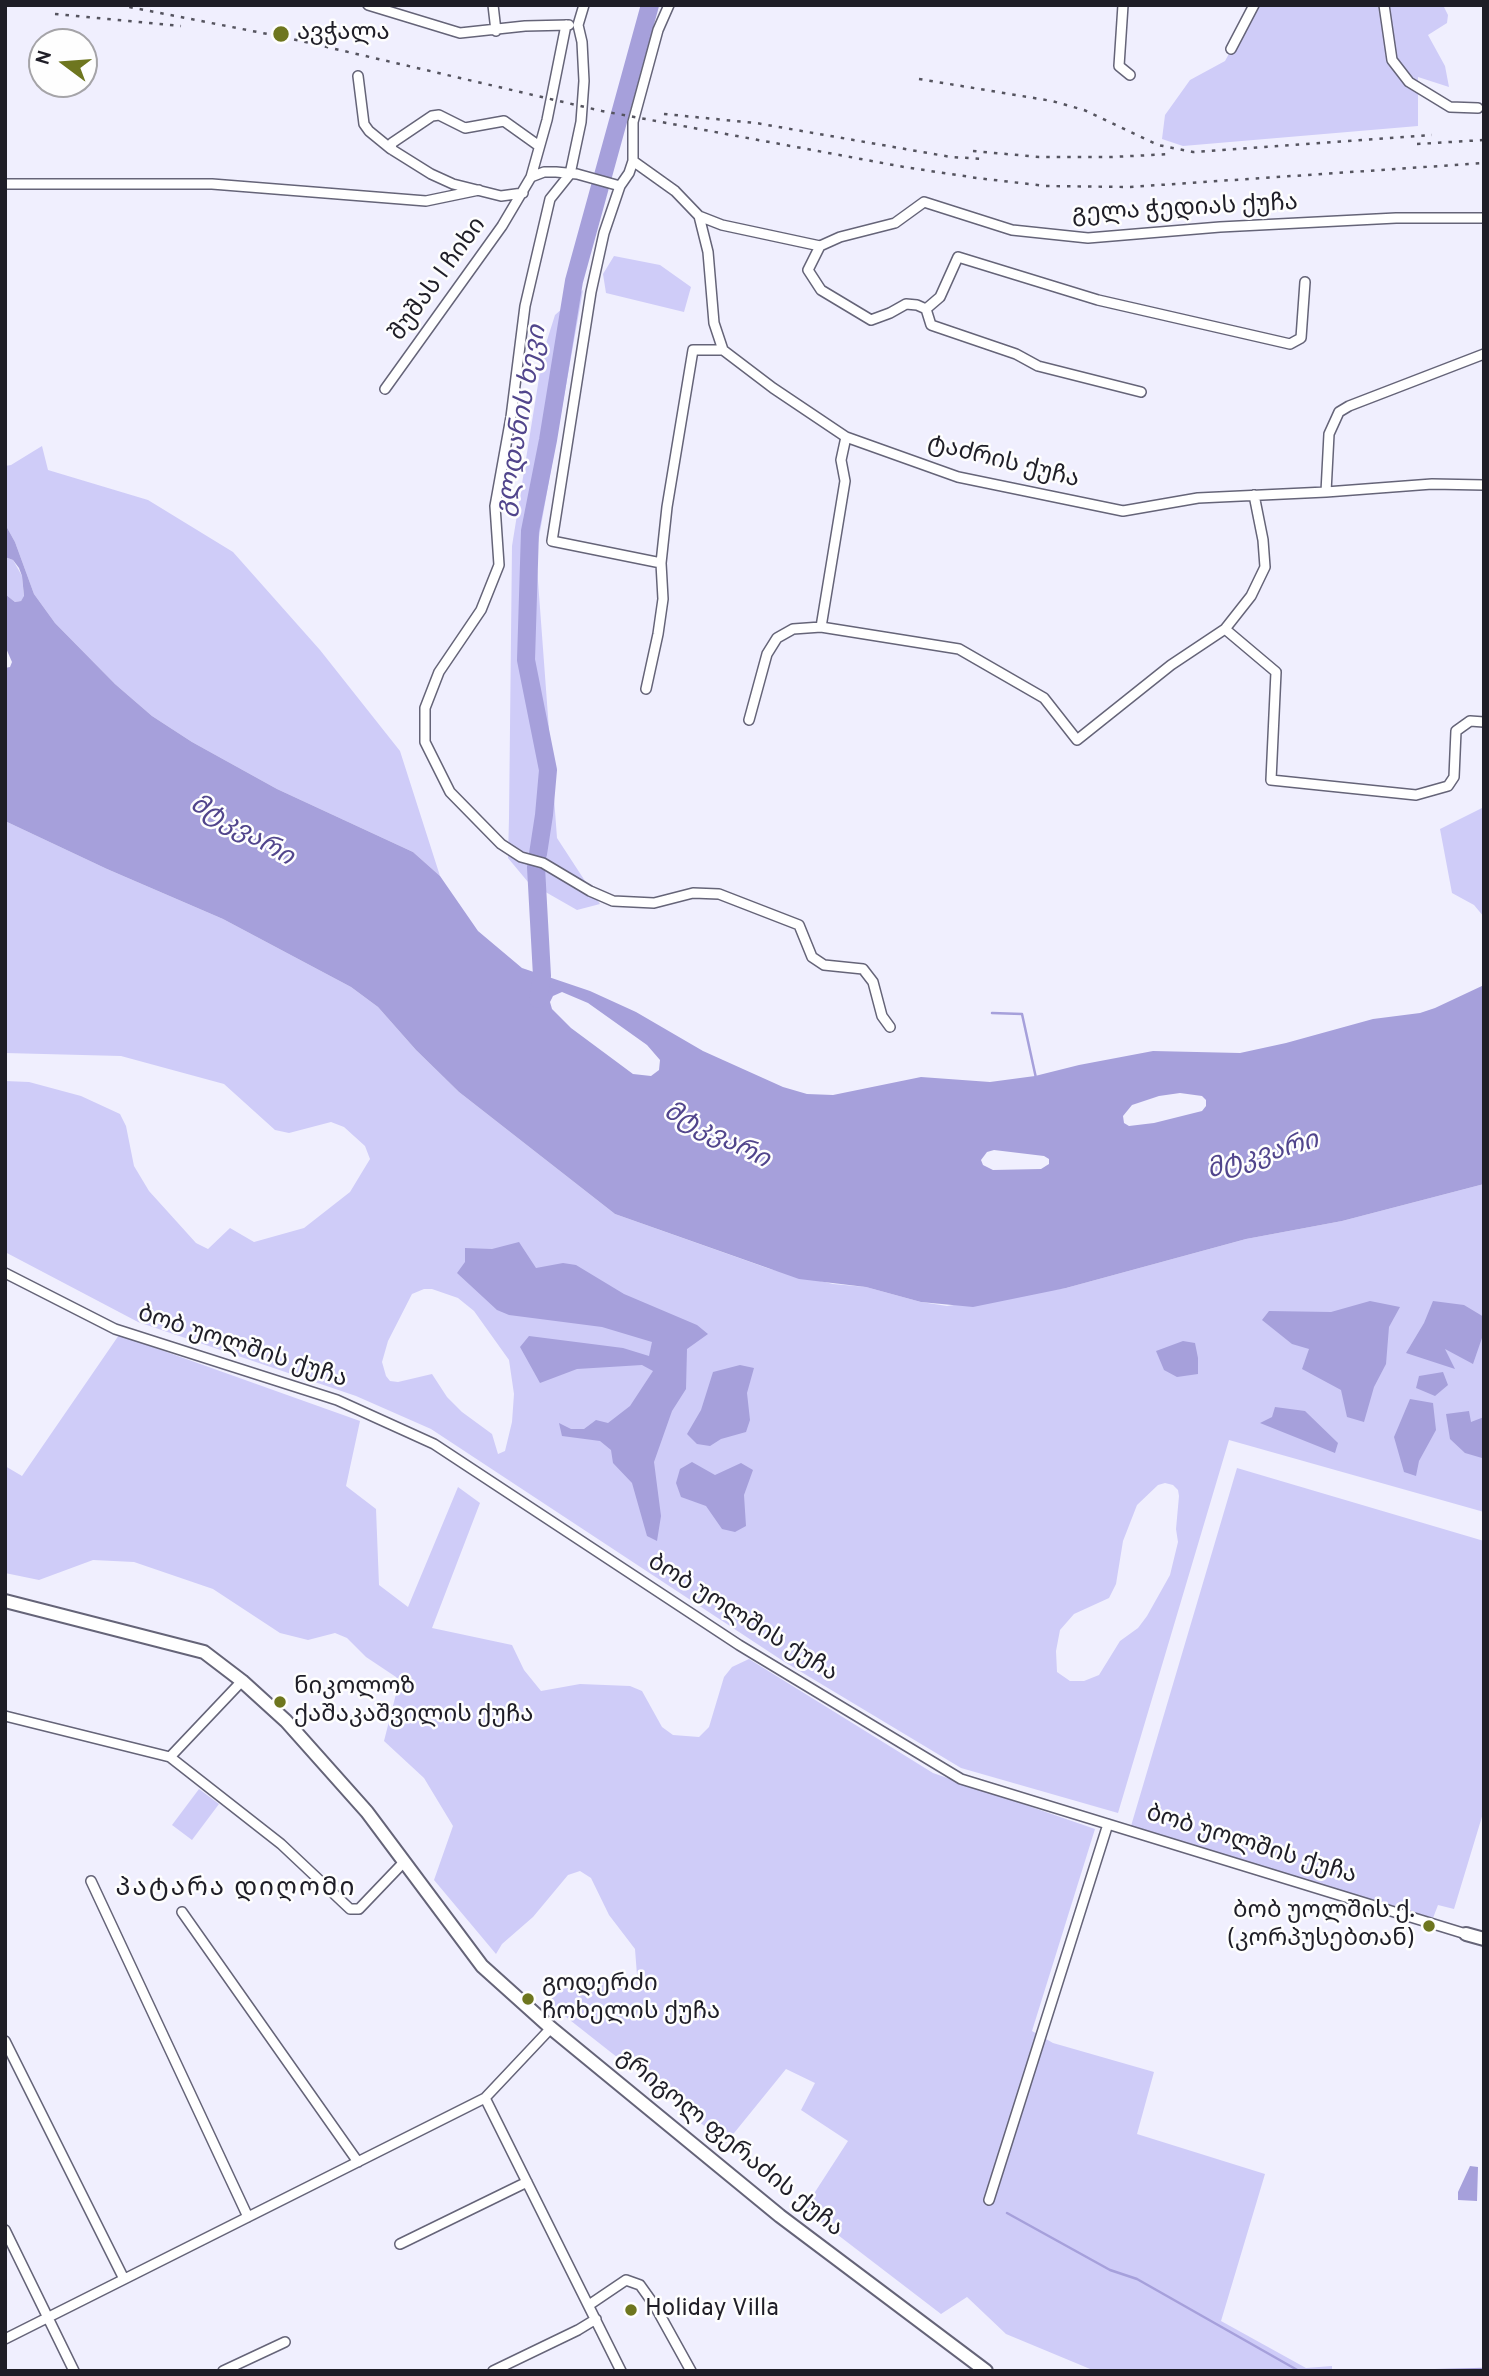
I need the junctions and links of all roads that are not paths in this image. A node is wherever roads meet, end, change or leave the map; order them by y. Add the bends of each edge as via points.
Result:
1 (368, 5) edge
2 (493, 5) edge
3 (584, 5) edge
4 (668, 5) edge
5 (1123, 5) edge
6 (1254, 5) edge
7 (1384, 5) edge
8 (566, 25) junction
9 (578, 25) junction
10 (496, 31) junction
11 (1231, 48) dead end
12 (1130, 75) dead end
13 (358, 76) dead end
14 (1478, 108) dead end
15 (539, 146) junction
16 (391, 149) junction
17 (633, 162) junction
18 (574, 174) junction
19 (531, 177) junction
20 (5, 184) edge
21 (615, 185) junction
22 (479, 190) junction
23 (523, 193) junction
24 (699, 216) junction
25 (1484, 218) edge
26 (820, 246) junction
27 (1305, 282) dead end
28 (926, 309) junction
29 (723, 350) junction
30 (1484, 354) edge
31 (385, 389) dead end
32 (1141, 392) dead end
33 (846, 438) junction
34 (1484, 485) edge
35 (1326, 492) junction
36 (1254, 495) junction
37 (661, 563) junction
38 (821, 627) junction
39 (1225, 629) junction
40 (646, 689) dead end
41 (748, 720) dead end
42 (1484, 722) edge
43 (890, 1027) dead end
44 (5, 1273) edge
45 (5, 1601) edge
46 (242, 1681) junction
47 (5, 1716) edge
48 (170, 1757) junction
49 (1108, 1824) junction
50 (403, 1863) junction
51 (91, 1881) dead end
52 (182, 1912) dead end
53 (1466, 1934) joint
54 (1484, 1939) edge
55 (551, 2028) junction
56 (5, 2041) edge
57 (485, 2098) junction
58 (358, 2162) junction
59 (527, 2182) junction
60 (989, 2200) dead end
61 (248, 2217) junction
62 (5, 2230) edge
63 (400, 2244) dead end
64 (124, 2279) junction
65 (589, 2305) junction
66 (47, 2318) junction
67 (596, 2319) junction
68 (5, 2339) edge
69 (285, 2342) dead end
70 (74, 2371) edge
71 (223, 2371) edge
72 (492, 2371) edge
73 (621, 2371) edge
74 (691, 2371) edge
75 (986, 2371) edge

1 - 10 street via 460,33
2 - 10 street
3 - 9 street
4 - 17 street via 633,122
5 - 12 street via 1119,66
6 - 11 street
7 - 14 street via 1392,60 1409,82 1450,107
8 - 9 street
8 - 10 street
8 - 15 street, შუშას I ჩიხი
9 - 18 street via 584,81
13 - 16 street via 364,124
15 - 16 street via 504,121 465,128 439,115 392,143
15 - 19 street, შუშას I ჩიხი
16 - 22 street via 431,174
17 - 21 street via 629,173
17 - 24 street via 675,191
18 - 19 street via 544,172
18 - 21 street
18 - 43 street via 550,198 525,306 495,506 499,565 481,610 439,672 425,708 425,742 450,792 521,858 543,863 613,901 654,903 692,893 719,894 799,925 811,957 824,965 863,969 873,982 882,1016
19 - 23 street, შუშას I ჩიხი
20 - 22 street via 212,184 426,201
21 - 37 street via 591,292 552,541
22 - 23 street via 501,196
23 - 31 street, შუშას I ჩიხი
24 - 26 street
24 - 29 street via 708,252 713,323
25 - 26 street, გელა ჭედიას ქუჩა via 1234,226 1088,238 1012,230 924,202 895,223
26 - 28 street via 808,270 821,290 871,320 906,304
27 - 28 street via 1301,338 1290,344 1098,300 958,257 940,297
28 - 32 street via 930,325 1038,366
29 - 33 street, ტაძრის ქუჩა
29 - 37 street via 693,349
30 - 35 street via 1339,412 1329,433
33 - 36 street, ტაძრის ქუჩა via 958,477 1123,511 1198,498
33 - 38 street via 841,460 845,481
34 - 35 street, ტაძრის ქუჩა
35 - 36 street, ტაძრის ქუჩა
36 - 39 street via 1265,567 1251,596
37 - 40 street via 663,599
38 - 39 street via 958,649 1044,698 1077,740 1171,665
38 - 41 street via 793,629 777,638 766,654
39 - 42 street via 1276,673 1271,779 1416,795 1448,786 1454,776 1456,731 1470,721
44 - 49 street, ბობ უოლშის ქუჩა via 115,1329 337,1400 426,1440 739,1645 961,1779
45 - 46 street, გრიგოლ ფერაძის ქუჩა via 204,1652
46 - 48 street
46 - 50 street, გრიგოლ ფერაძის ქუჩა via 286,1721 367,1812
47 - 48 street
48 - 50 street via 281,1844 350,1909 359,1909
49 - 53 street, ბობ უოლშის ქუჩა
49 - 60 street
50 - 55 street, გრიგოლ ფერაძის ქუჩა via 482,1966
51 - 61 street
52 - 58 street
53 - 54 street, ბობ უოლშის ქუჩა
55 - 57 street
55 - 75 street, გრიგოლ ფერაძის ქუჩა via 780,2216
56 - 64 street
57 - 58 street
57 - 59 street
58 - 61 street
59 - 63 street
59 - 65 street
61 - 64 street
62 - 66 street
64 - 66 street
65 - 67 street
65 - 74 street via 626,2280 640,2285
66 - 68 street
66 - 70 street
67 - 72 street
67 - 73 street
69 - 71 street

